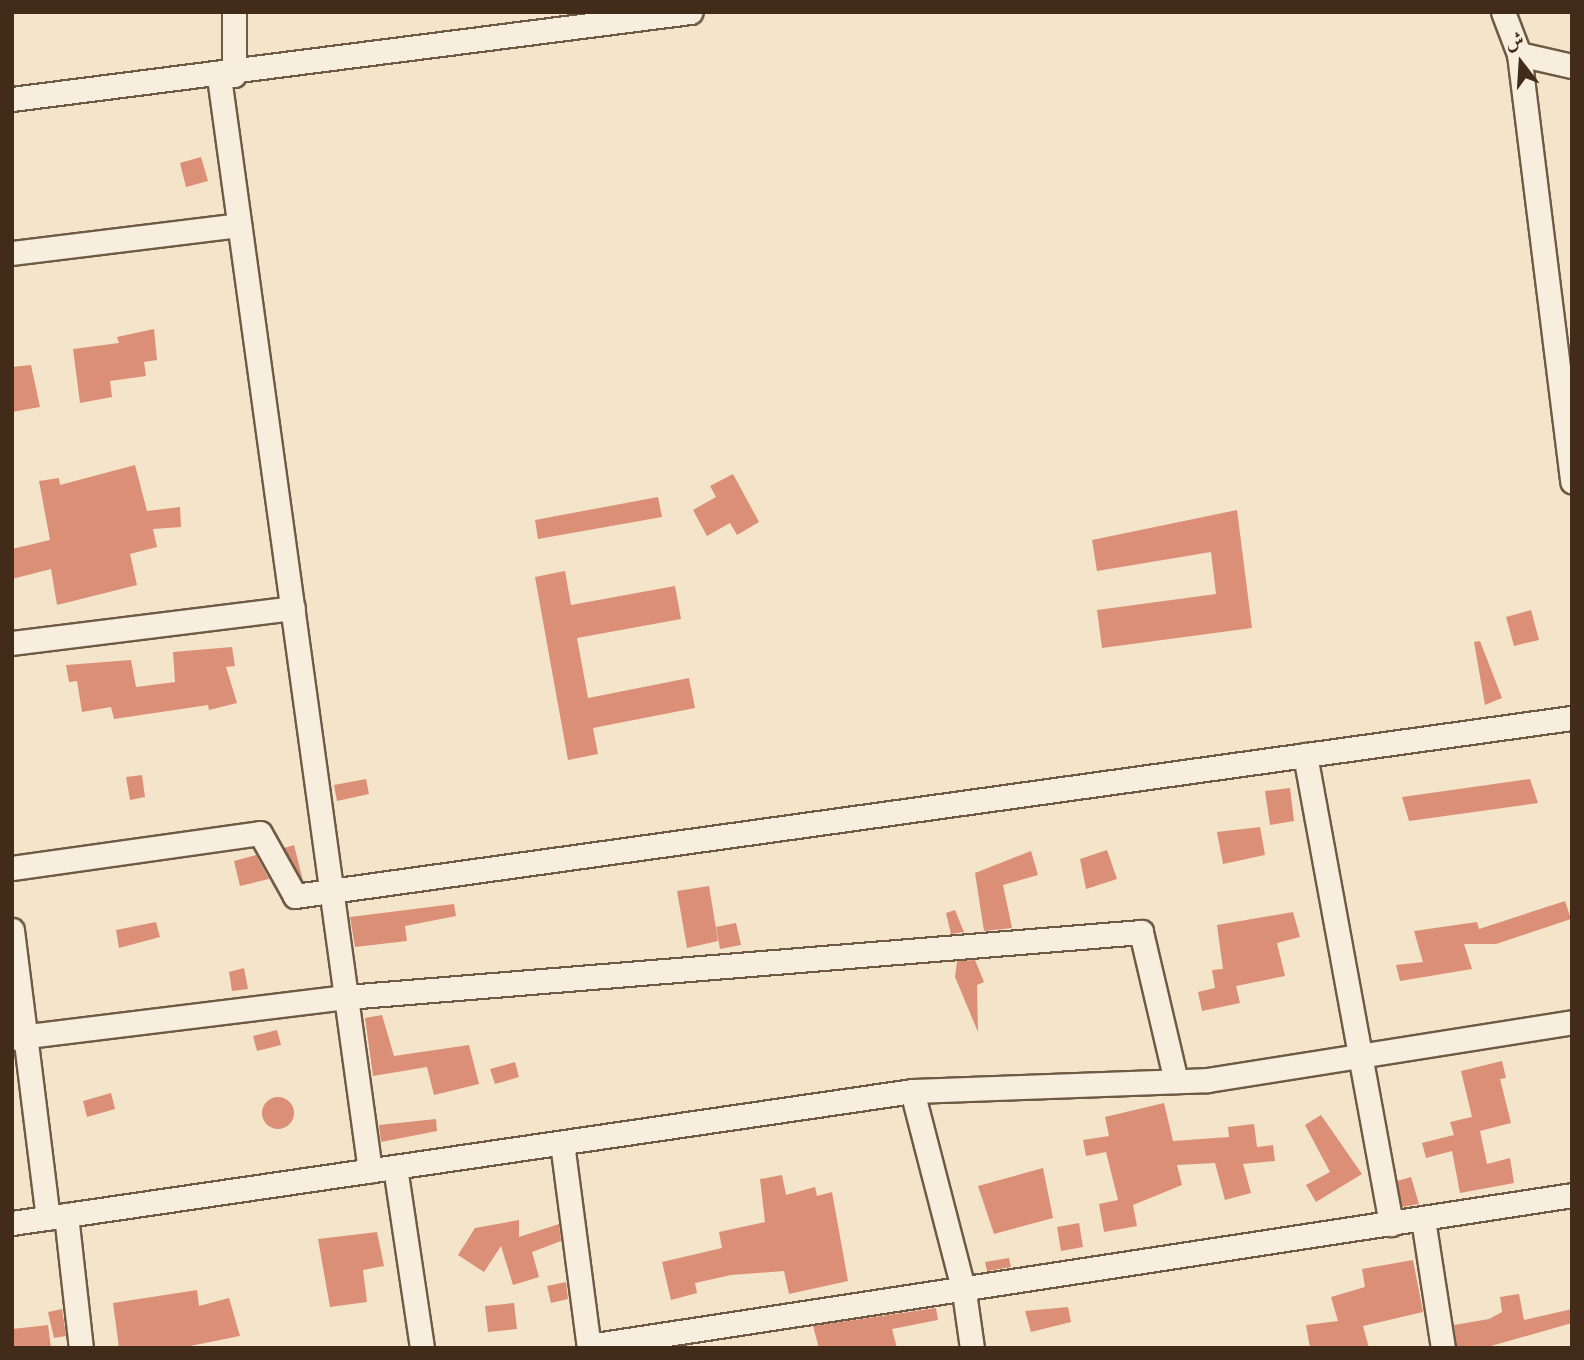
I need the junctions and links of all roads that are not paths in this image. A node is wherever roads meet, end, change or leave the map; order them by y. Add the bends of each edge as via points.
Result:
1 (234, 12) edge
2 (690, 12) edge
3 (1503, 12) edge
4 (1519, 54) junction
5 (1572, 66) edge
6 (226, 76) junction
7 (12, 99) edge
8 (239, 225) junction
9 (12, 253) edge
10 (1572, 482) edge
11 (293, 608) junction
12 (12, 643) edge
13 (1572, 718) edge
14 (1306, 755) junction
15 (12, 868) edge
16 (332, 891) junction
17 (12, 930) edge
18 (347, 997) junction
19 (1572, 1022) edge
20 (19, 1037) edge
21 (1355, 1056) junction
22 (1176, 1081) junction
23 (912, 1091) junction
24 (562, 1143) junction
25 (395, 1167) junction
26 (370, 1171) junction
27 (1572, 1195) edge
28 (57, 1216) junction
29 (1423, 1219) junction
30 (12, 1223) edge
31 (1391, 1224) junction
32 (964, 1292) junction
33 (589, 1347) edge
34 (81, 1348) edge
35 (422, 1348) edge
36 (972, 1348) edge
37 (1443, 1348) edge

1 - 6 street
2 - 6 street
3 - 4 street
4 - 5 street
4 - 10 street
6 - 7 street
6 - 8 street
8 - 9 street
8 - 11 street
11 - 12 street
11 - 16 street
13 - 14 street
14 - 16 street
14 - 21 street
15 - 16 street via 260,832 295,896
16 - 18 street
17 - 20 street
18 - 20 street
18 - 22 street via 1141,932
18 - 26 street
19 - 21 street
20 - 28 street
21 - 22 street
21 - 31 street
22 - 23 street
23 - 24 street
23 - 32 street
24 - 25 street
24 - 33 street
25 - 26 street
25 - 35 street
26 - 28 street
27 - 29 street
28 - 30 street
28 - 34 street
29 - 31 street
29 - 37 street
31 - 32 street
32 - 33 street
32 - 36 street

